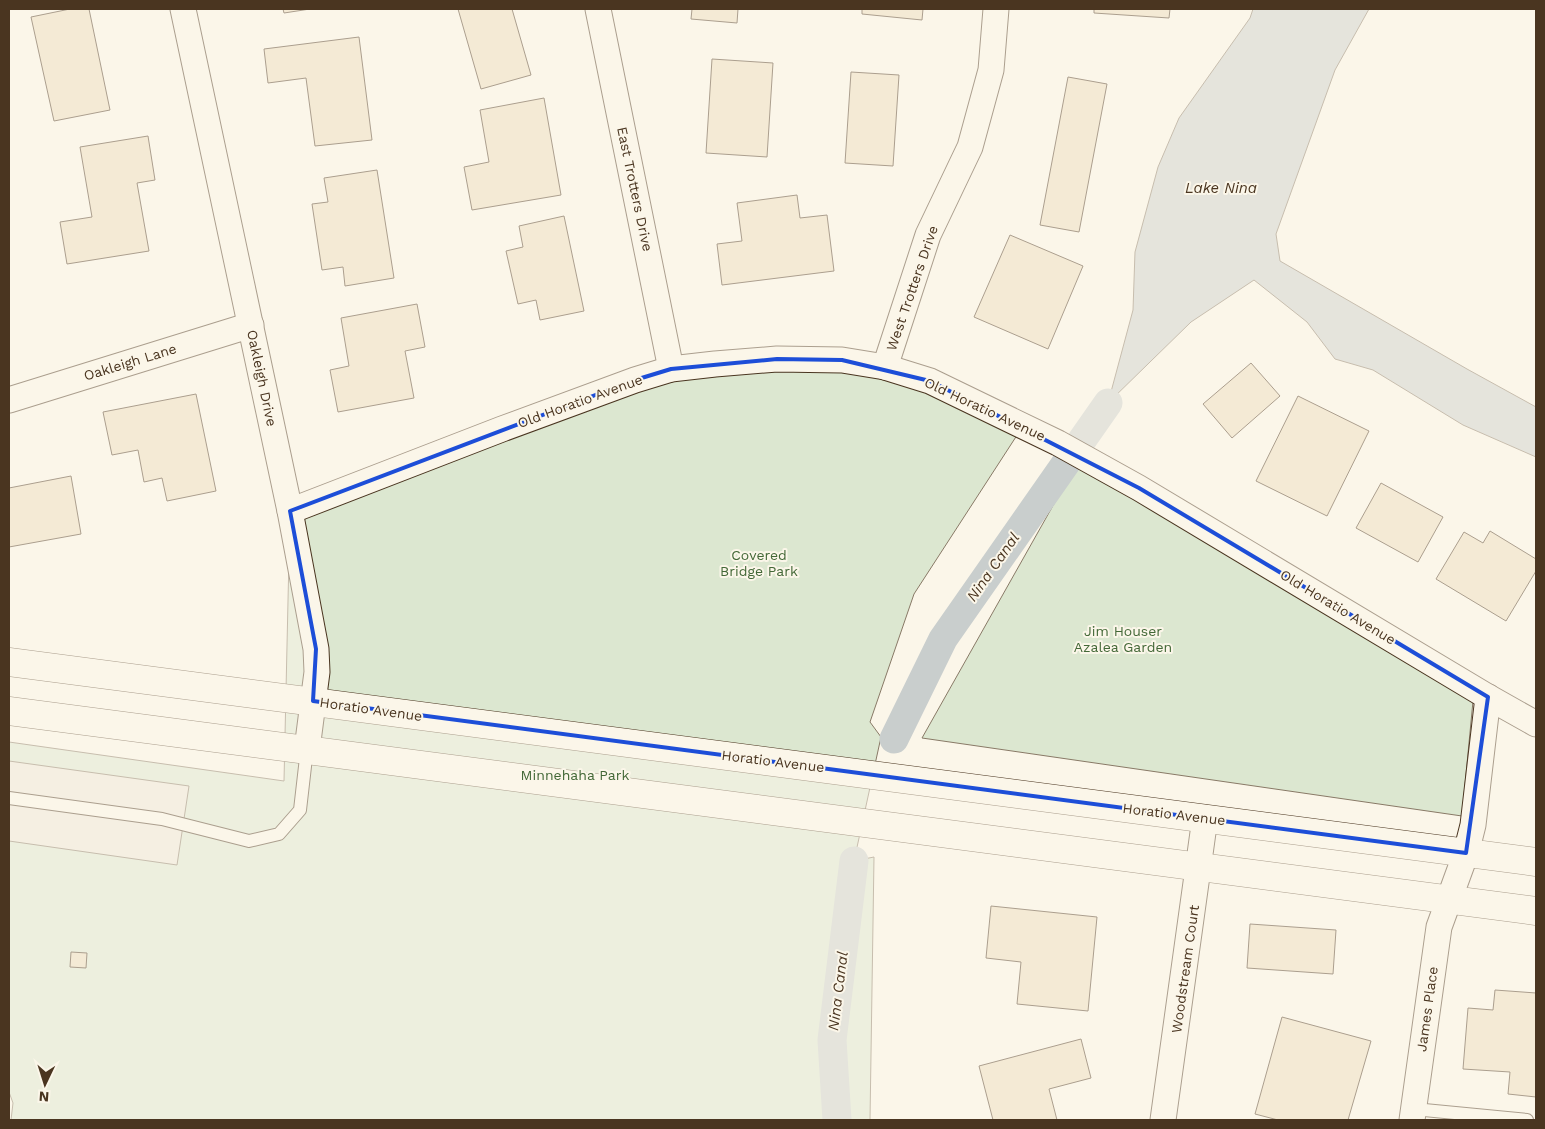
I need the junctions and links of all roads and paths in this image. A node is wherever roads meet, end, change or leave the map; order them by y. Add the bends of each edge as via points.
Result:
1 (183, 9) edge
2 (598, 9) edge
3 (996, 9) edge
4 (251, 325) junction
5 (885, 367) junction
6 (671, 369) junction
7 (9, 400) edge
8 (290, 511) junction
9 (9, 662) edge
10 (1488, 698) junction
11 (313, 701) junction
12 (9, 711) edge
13 (1536, 724) edge
14 (307, 749) junction
15 (9, 798) edge
16 (1205, 818) junction
17 (1466, 853) junction
18 (1536, 862) edge
19 (1199, 867) junction
20 (1449, 900) junction
21 (1536, 911) edge
22 (1413, 1114) edge
23 (1163, 1120) edge
24 (1527, 1120) edge

1 - 4 street, Oakleigh Drive
2 - 6 street, East Trotters Drive
3 - 5 street, West Trotters Drive via 991,70 970,147 928,236
4 - 7 street, Oakleigh Lane
4 - 8 street, Oakleigh Drive
5 - 6 street, Old Horatio Avenue via 842,360 777,359
5 - 10 street, Old Horatio Avenue via 930,380 1058,443 1139,488
6 - 8 street, Old Horatio Avenue via 502,429
8 - 11 street, Oakleigh Drive via 316,649
9 - 11 main road, Horatio Avenue
10 - 13 street, Old Horatio Avenue
10 - 17 street via 1473,825
11 - 14 street, Oakleigh Drive
11 - 16 main road, Horatio Avenue
12 - 14 main road
14 - 15 lane via 300,810 279,834 249,841 162,819
14 - 19 main road
16 - 17 main road, Horatio Avenue
16 - 19 street, Woodstream Court
17 - 18 main road, Horatio Avenue
17 - 20 street
19 - 20 main road
19 - 23 street, Woodstream Court
20 - 21 main road
20 - 22 street, James Place via 1439,927
22 - 24 lane

